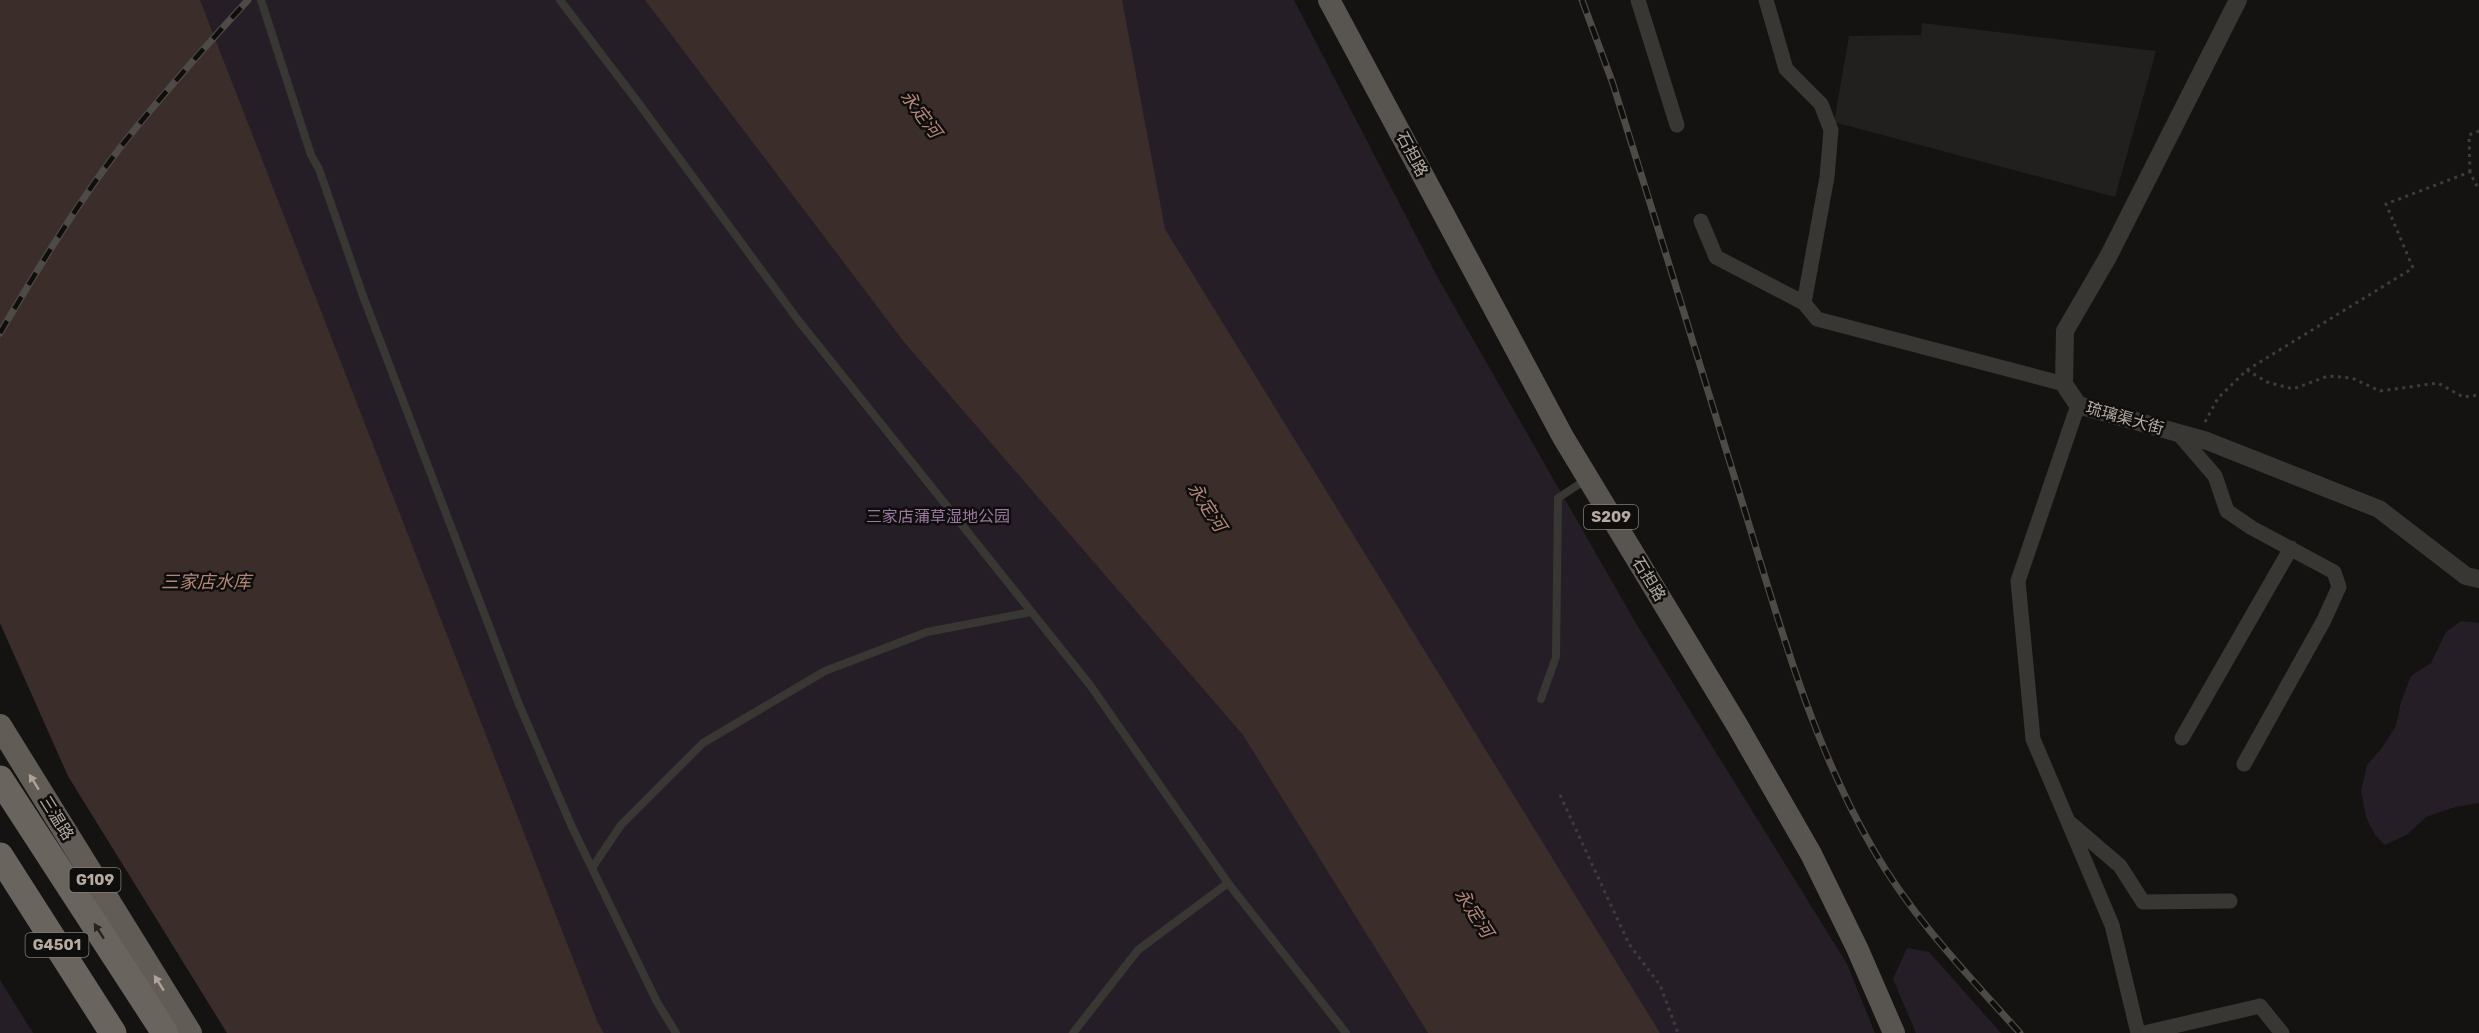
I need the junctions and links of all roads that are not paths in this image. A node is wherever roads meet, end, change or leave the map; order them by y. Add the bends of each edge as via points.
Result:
1 (261, 0) edge
2 (560, 0) edge
3 (1329, 0) edge
4 (1638, 0) edge
5 (1766, 0) edge
6 (2238, 0) edge
7 (1677, 125) dead end
8 (1701, 221) dead end
9 (1804, 303) junction
10 (2064, 384) junction
11 (2078, 405) junction
12 (2187, 435) junction
13 (1588, 479) junction
14 (2291, 549) junction
15 (2479, 579) edge
16 (1031, 612) junction
17 (1541, 699) dead end
18 (0, 726) edge
19 (2182, 738) dead end
20 (2244, 764) dead end
21 (0, 779) edge
22 (2068, 821) junction
23 (0, 855) edge
24 (592, 868) junction
25 (1228, 883) junction
26 (2230, 901) dead end
27 (112, 1032) edge
28 (165, 1033) edge
29 (190, 1033) edge
30 (676, 1033) edge
31 (1073, 1033) edge
32 (1346, 1033) edge
33 (1894, 1033) edge
34 (2138, 1033) edge
35 (2144, 1033) edge
36 (2282, 1033) edge

1 - 24 lane via 363,296 518,702
2 - 16 lane via 798,320
3 - 13 main road, 石担路 / S209
4 - 7 street
5 - 9 street via 1786,69 1821,104 1831,130 1825,188
6 - 10 street via 2108,257 2065,331
8 - 9 street via 1716,257
9 - 10 street via 1817,319
10 - 11 street, 琉璃渠大街
11 - 12 street, 琉璃渠大街
11 - 22 street via 2018,581 2032,739
12 - 14 street via 2215,476 2227,511
12 - 15 street, 琉璃渠大街 via 2379,509 2466,576
13 - 17 lane via 1558,498 1557,657
13 - 33 main road, 石担路 / S209 via 1811,854
14 - 19 street
14 - 20 street via 2334,572 2339,587
16 - 24 lane via 927,632 825,671 703,742 621,825
16 - 25 lane via 1090,685
29 -> 18 highway, 三温路 / G109
28 -> 21 highway, G4501
22 - 26 street via 2120,866 2143,902
22 - 34 street via 2112,925
23 - 27 highway, G4501
24 - 30 lane
25 - 31 lane via 1138,950
25 - 32 lane
35 - 36 street via 2260,1006

